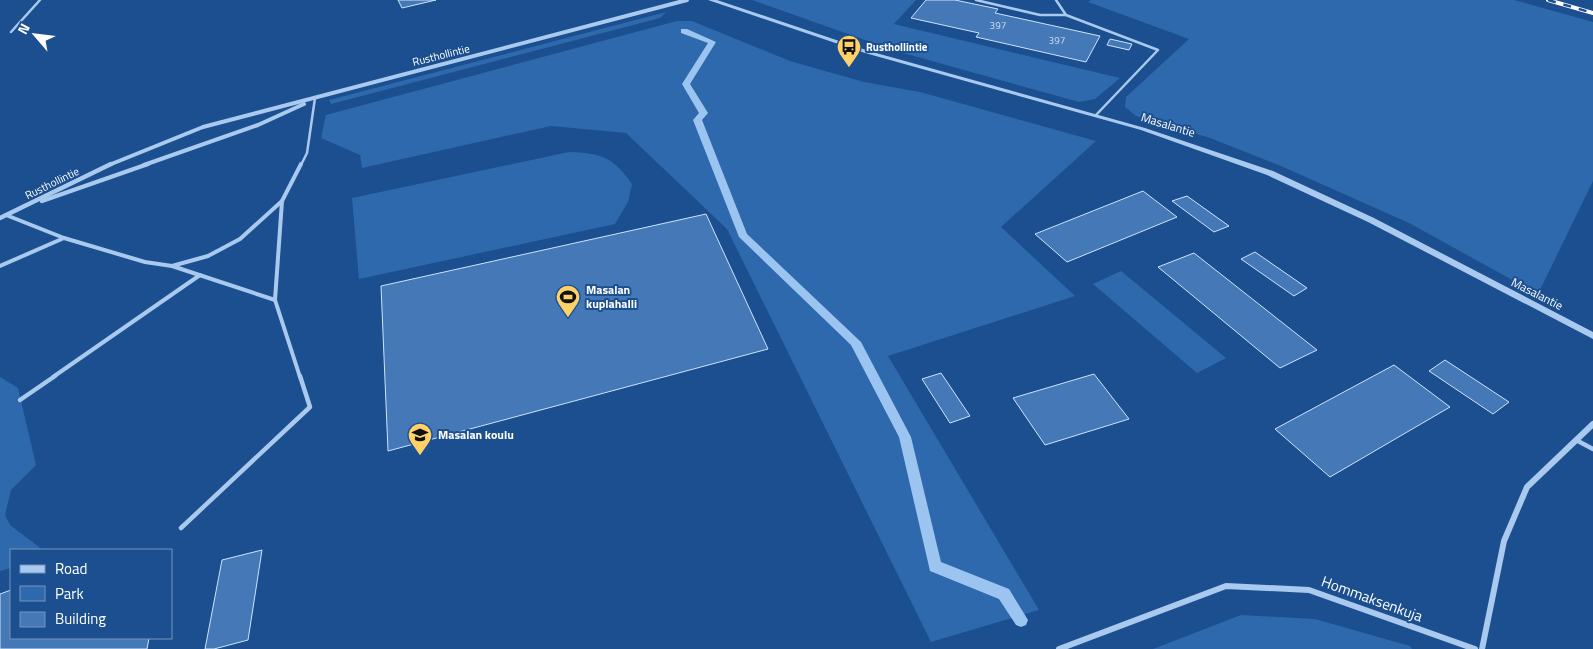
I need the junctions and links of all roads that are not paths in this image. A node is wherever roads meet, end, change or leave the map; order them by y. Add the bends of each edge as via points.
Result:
1 (40, 0) edge
2 (688, 0) edge
3 (711, 0) edge
4 (976, 0) edge
5 (1056, 0) edge
6 (1066, 14) junction
7 (10, 32) dead end
8 (315, 98) junction
9 (1096, 115) junction
10 (282, 201) junction
11 (24, 207) junction
12 (6, 216) junction
13 (0, 218) edge
14 (64, 238) junction
15 (0, 266) edge
16 (172, 266) junction
17 (200, 275) junction
18 (276, 300) junction
19 (1593, 336) edge
20 (20, 400) dead end
21 (1593, 424) edge
22 (1576, 440) junction
23 (1593, 449) edge
24 (181, 528) dead end
25 (1059, 649) edge
26 (1475, 649) edge
27 (1482, 649) edge

1 - 7 lane
2 - 8 street, Rusthollintie
3 - 9 street, Masalantie via 867,52
4 - 6 lane via 1040,15
5 - 6 lane
6 - 9 lane via 1158,50
8 - 10 lane via 307,153
8 - 11 street, Rusthollintie via 240,132
8 - 11 street, Rusthollintie via 170,139
9 - 19 street, Masalantie via 1206,149 1311,191
10 - 16 lane via 240,239 208,256
10 - 18 lane
11 - 12 street, Rusthollintie
12 - 13 street, Rusthollintie
12 - 14 lane
14 - 15 lane
14 - 16 lane via 144,262
16 - 17 lane
17 - 18 lane
17 - 20 lane
18 - 24 lane via 310,407
21 - 22 street
22 - 23 lane
22 - 27 street via 1527,487 1504,541
25 - 26 street, Hommaksenkuja via 1226,586 1309,590

